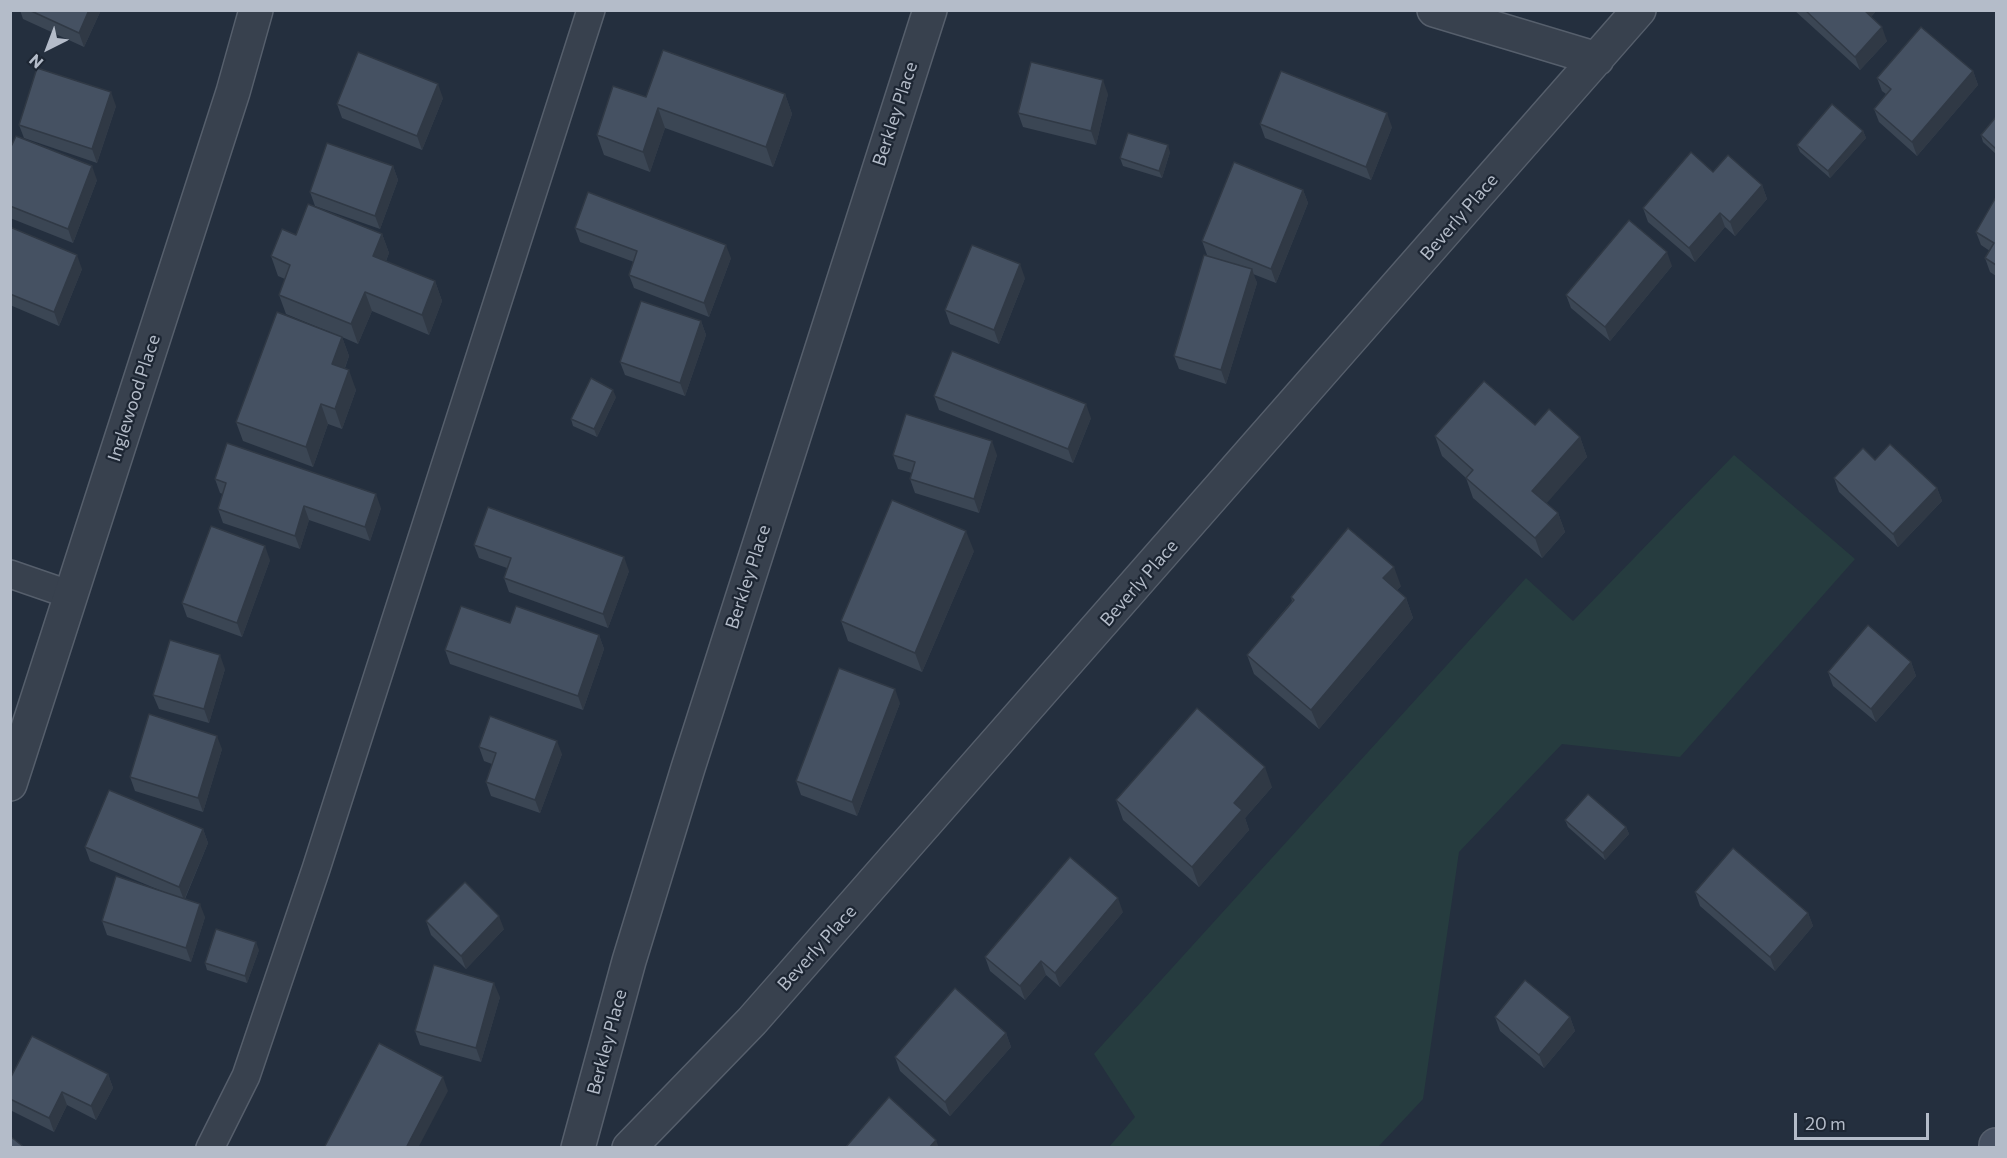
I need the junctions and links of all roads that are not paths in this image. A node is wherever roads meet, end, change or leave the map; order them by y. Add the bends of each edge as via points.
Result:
1 (256, 10) edge
2 (591, 10) edge
3 (930, 10) edge
4 (1434, 10) edge
5 (1639, 10) edge
6 (1597, 59) junction
7 (10, 574) edge
8 (71, 594) junction
9 (10, 784) edge
10 (210, 1148) edge
11 (578, 1148) edge
12 (629, 1148) edge

1 - 8 street, Inglewood Place
2 - 10 lane via 312,879 246,1076
3 - 11 street, Berkley Place via 688,768
4 - 6 street
5 - 6 street, Beverly Place
6 - 12 street, Beverly Place via 752,1022
7 - 8 lane
8 - 9 street, Inglewood Place

